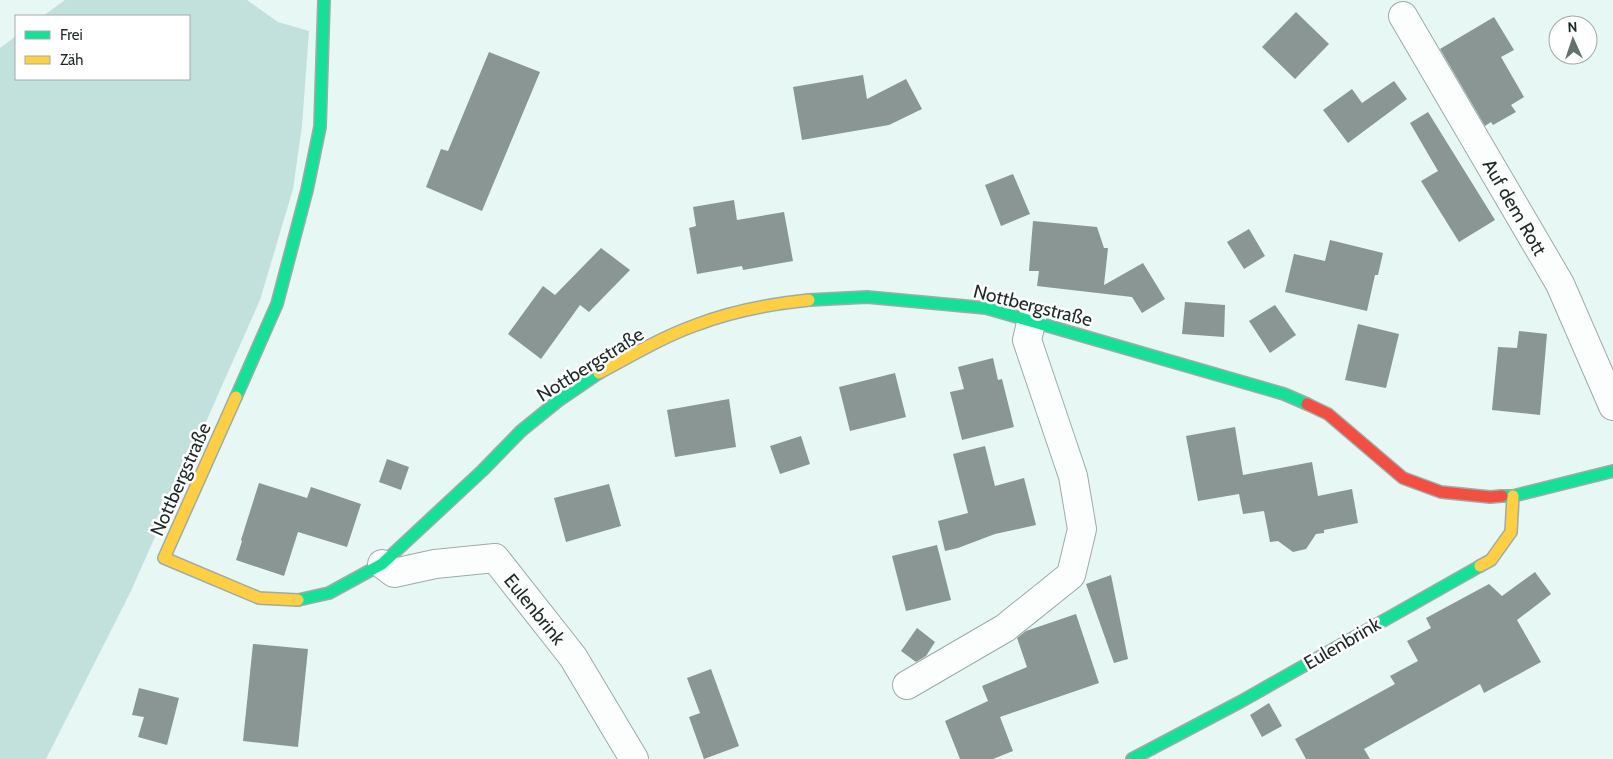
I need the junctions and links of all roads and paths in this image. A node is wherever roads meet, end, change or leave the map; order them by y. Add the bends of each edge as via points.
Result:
1 (324, 0) edge
2 (1403, 16) dead end
3 (1032, 320) junction
4 (1613, 406) edge
5 (1613, 471) edge
6 (1514, 496) junction
7 (382, 564) junction
8 (907, 685) dead end
9 (634, 759) edge
10 (1132, 759) edge

1 - 7 street, Nottbergstraße via 320,127 277,304 164,558 259,598 296,600 330,593
2 - 4 street, Auf dem Rott via 1560,284
3 - 6 street, Nottbergstraße via 1284,394 1328,414 1402,478 1441,492
3 - 7 street, Nottbergstraße via 986,308 867,297 807,300 750,308 695,325 647,347 558,401 521,431
3 - 8 street via 1026,340 1073,476 1082,529 1071,575 1005,628
5 - 6 street, Nottbergstraße
6 - 10 street, Eulenbrink via 1511,532 1490,560 1240,702
7 - 9 street, Eulenbrink via 394,573 434,564 494,558 573,657

